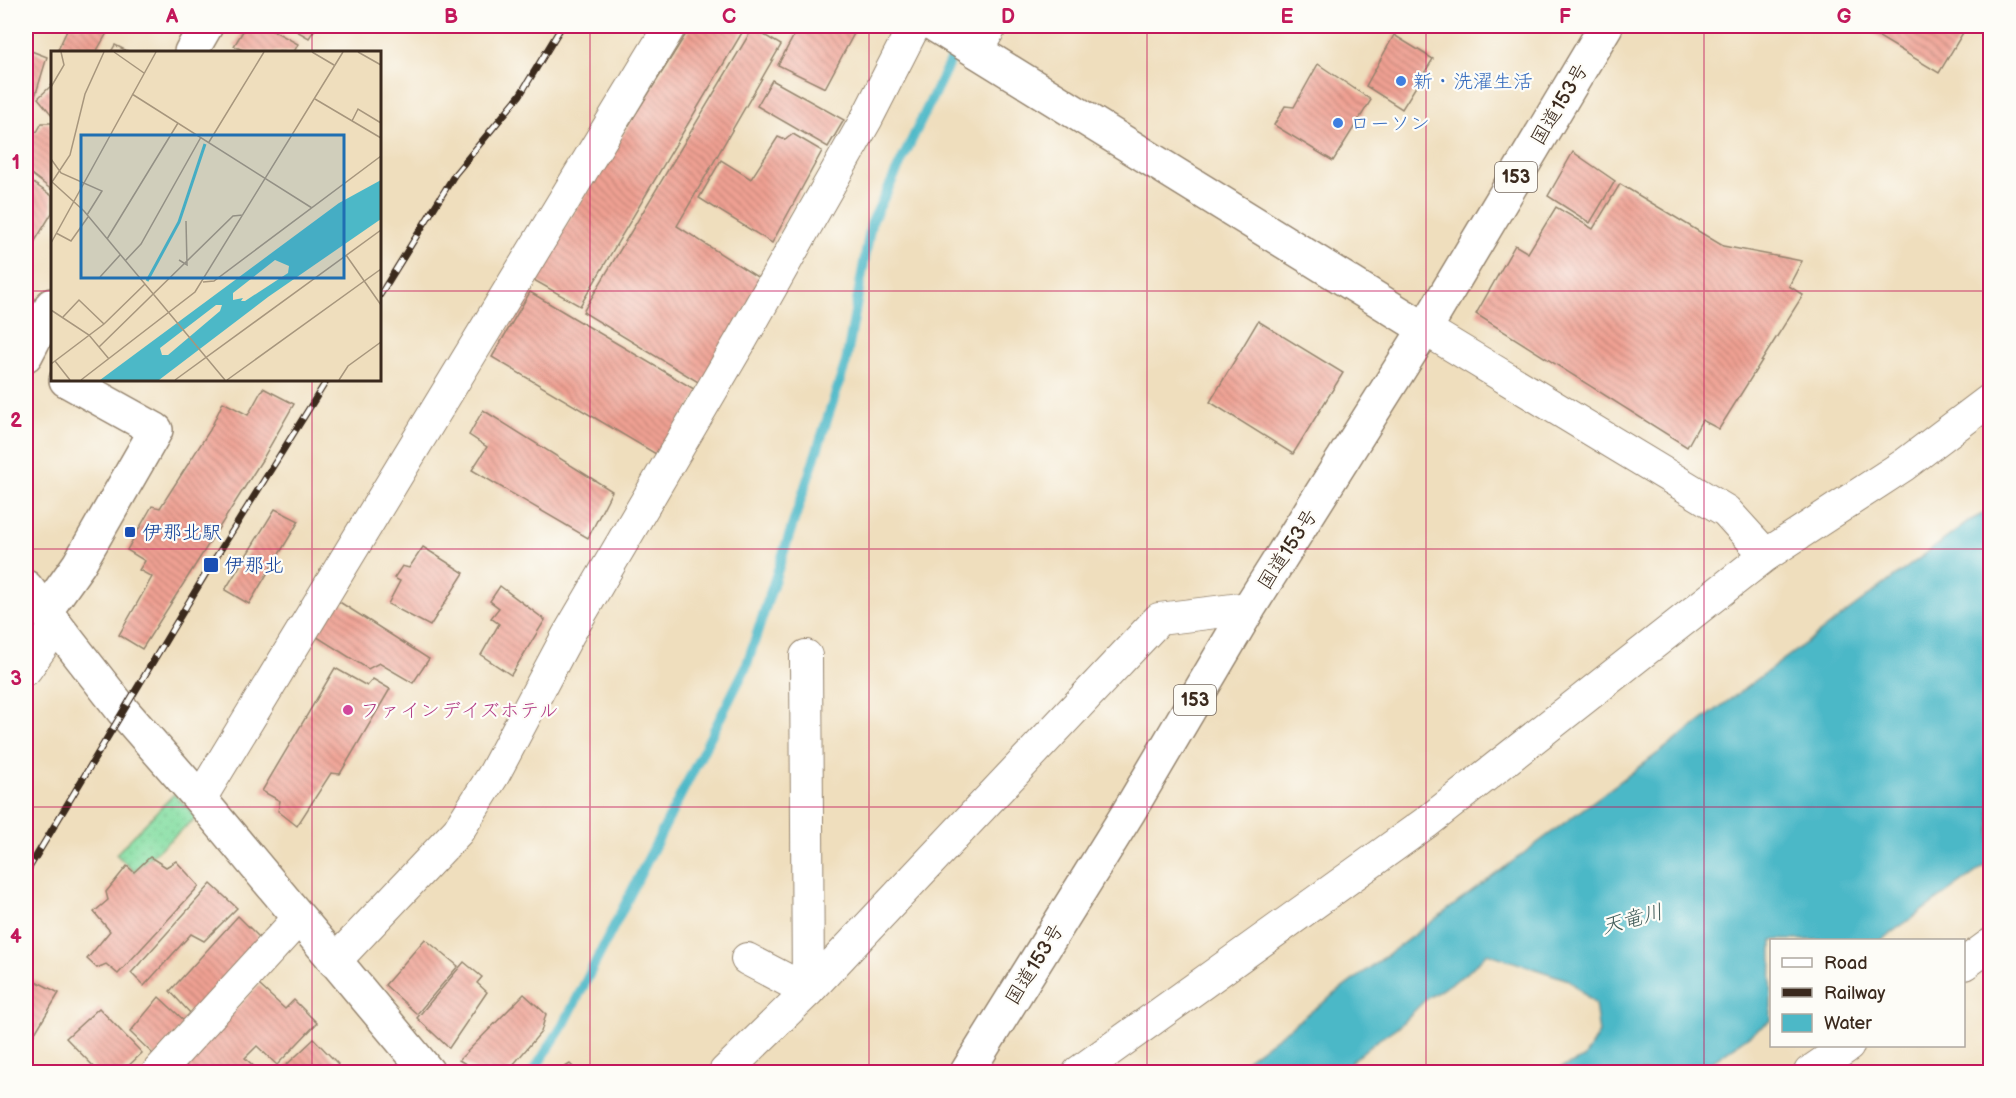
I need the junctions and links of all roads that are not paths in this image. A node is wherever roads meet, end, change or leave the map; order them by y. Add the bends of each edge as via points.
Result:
1 (206, 26) edge
2 (670, 26) edge
3 (914, 26) edge
4 (936, 26) edge
5 (1606, 26) edge
6 (984, 38) edge
7 (192, 51) edge
8 (51, 307) edge
9 (1425, 330) junction
10 (26, 356) edge
11 (51, 371) edge
12 (68, 381) edge
13 (1990, 400) edge
14 (1766, 555) junction
15 (42, 608) edge
16 (1249, 608) junction
17 (806, 656) dead end
18 (26, 669) edge
19 (200, 800) junction
20 (299, 918) junction
21 (1990, 945) edge
22 (747, 959) dead end
23 (334, 962) junction
24 (1965, 963) edge
25 (808, 991) junction
26 (1847, 1047) edge
27 (158, 1072) edge
28 (428, 1072) edge
29 (725, 1072) edge
30 (967, 1072) edge
31 (1079, 1072) edge
32 (1810, 1072) edge

1 - 7 main road
2 - 19 street
3 - 23 street via 867,118 568,635 494,774 458,831
4 - 6 main road
5 - 9 main road, 国道153号 / 153
6 - 9 main road
8 - 10 main road
9 - 14 street via 1726,511
9 - 16 main road, 国道153号 / 153
10 - 11 main road
12 - 15 main road via 156,430 79,564
13 - 14 street via 1904,465
14 - 31 street via 1427,822
15 - 18 street
15 - 19 main road
16 - 25 street via 1159,619
16 - 30 main road, 国道153号 / 153 via 1128,813
17 - 25 street
19 - 20 main road
20 - 23 main road
20 - 27 street
21 - 24 street
22 - 25 street
23 - 28 main road
25 - 29 street
26 - 32 street

